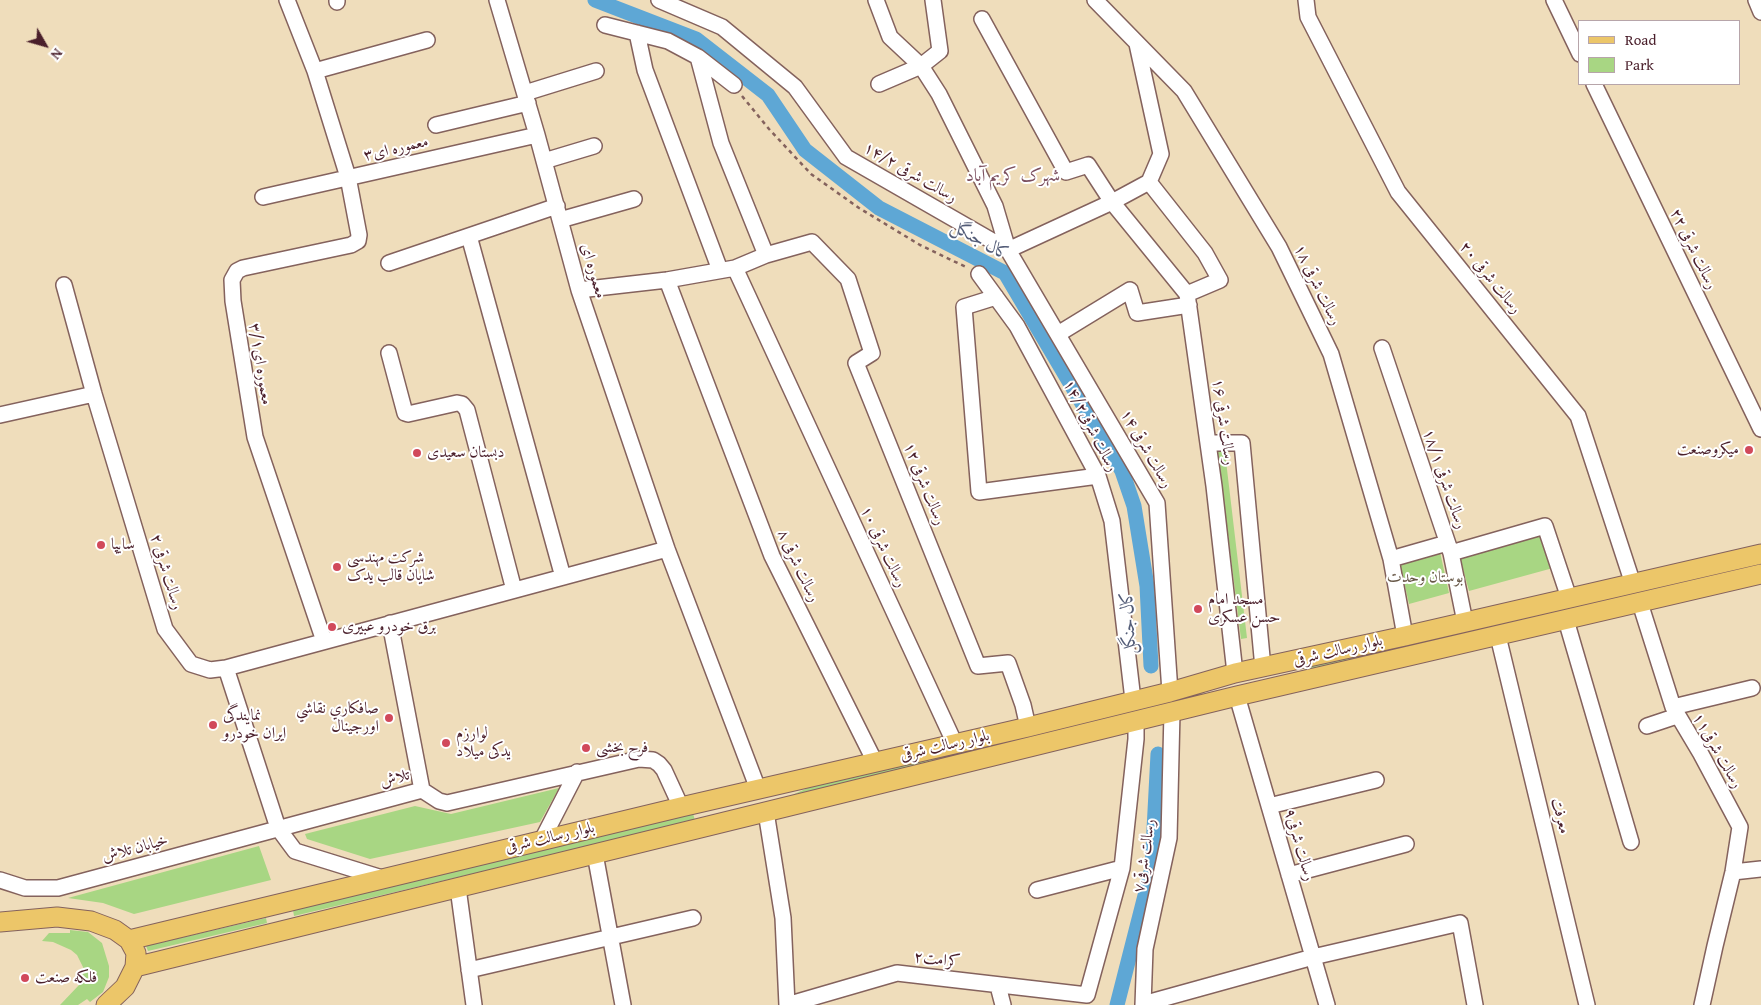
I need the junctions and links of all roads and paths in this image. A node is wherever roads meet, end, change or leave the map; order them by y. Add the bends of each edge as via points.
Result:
1 (287, 0) edge
2 (497, 0) edge
3 (659, 0) edge
4 (876, 0) edge
5 (933, 0) edge
6 (1095, 0) edge
7 (1306, 0) edge
8 (1554, 0) edge
9 (1756, 0) edge
10 (1761, 12) edge
11 (982, 19) dead end
12 (605, 25) dead end
13 (637, 33) junction
14 (427, 40) dead end
15 (1137, 43) junction
16 (1578, 50) edge
17 (698, 57) junction
18 (921, 66) junction
19 (314, 71) junction
20 (596, 71) dead end
21 (879, 84) dead end
22 (734, 85) joint
23 (1594, 85) edge
24 (526, 98) junction
25 (436, 125) dead end
26 (537, 135) junction
27 (594, 146) dead end
28 (544, 161) junction
29 (348, 177) junction
30 (1149, 182) junction
31 (263, 196) dead end
32 (634, 199) dead end
33 (1112, 202) junction
34 (558, 213) junction
35 (469, 236) junction
36 (1008, 250) junction
37 (766, 255) junction
38 (389, 263) dead end
39 (728, 269) junction
40 (979, 274) joint
41 (667, 280) junction
42 (64, 285) dead end
43 (579, 290) junction
44 (996, 297) junction
45 (1188, 300) junction
46 (1058, 334) junction
47 (1382, 348) dead end
48 (389, 353) dead end
49 (94, 394) junction
50 (0, 416) edge
51 (1761, 429) edge
52 (1208, 443) junction
53 (1098, 476) junction
54 (667, 548) junction
55 (1449, 548) junction
56 (1761, 554) edge
57 (1391, 559) junction
58 (1707, 566) junction
59 (1761, 574) edge
60 (563, 577) junction
61 (1633, 584) junction
62 (1710, 586) junction
63 (514, 590) junction
64 (1569, 598) junction
65 (1640, 603) junction
66 (1566, 620) junction
67 (1465, 622) junction
68 (390, 624) junction
69 (1405, 636) junction
70 (1498, 636) junction
71 (324, 641) junction
72 (226, 668) junction
73 (1263, 668) junction
74 (1235, 674) junction
75 (1752, 688) dead end
76 (1170, 692) junction
77 (1237, 696) junction
78 (1133, 700) junction
79 (1172, 712) junction
80 (1675, 712) junction
81 (1136, 721) junction
82 (1647, 726) dead end
83 (1028, 727) junction
84 (954, 744) junction
85 (1033, 746) junction
86 (875, 762) junction
87 (577, 772) junction
88 (1376, 780) dead end
89 (758, 789) junction
90 (422, 790) junction
91 (680, 806) junction
92 (1269, 806) junction
93 (766, 812) junction
94 (278, 828) junction
95 (542, 840) junction
96 (1631, 842) dead end
97 (1406, 844) dead end
98 (595, 854) junction
99 (1122, 868) junction
100 (1761, 869) edge
101 (1733, 872) junction
102 (1289, 875) junction
103 (382, 878) junction
104 (0, 880) edge
105 (458, 888) junction
106 (1037, 890) dead end
107 (275, 905) junction
108 (693, 918) dead end
109 (0, 922) edge
110 (282, 931) junction
111 (610, 937) junction
112 (129, 940) junction
113 (1313, 957) junction
114 (136, 967) junction
115 (469, 970) junction
116 (998, 986) junction
117 (106, 1005) edge
118 (474, 1005) edge
119 (623, 1005) edge
120 (787, 1005) edge
121 (1003, 1005) edge
122 (1143, 1005) edge
123 (1327, 1005) edge
124 (1475, 1005) edge
125 (1587, 1005) edge
126 (1702, 1005) edge

1 - 19 street
2 - 24 street, معموره ای
3 - 36 street, رسالت شرقی ۱۴/۲ via 722,27 795,87 846,156
4 - 18 street via 890,37
5 - 18 street via 940,51
6 - 15 street, رسالت شرقی ۱۸
7 - 61 street, رسالت شرقی ۲۰ via 1308,17 1398,192 1578,416
8 - 16 street
9 - 10 street
11 - 33 street via 1066,172 1088,165
12 - 13 street
13 - 17 street via 668,41
13 - 39 street, رسالت شرقی ۱۰ via 645,70
14 - 19 street
15 - 30 street via 1161,154
15 - 57 street, رسالت شرقی ۱۸ via 1184,91 1279,247 1331,354
17 - 22 street
17 - 37 street via 721,143
18 - 21 street
18 - 36 street via 939,94 995,206
19 - 29 street
20 - 24 street
22 - 40 path via 811,174 858,208 920,245
23 - 51 street, رسالت شرقی ۲۲
24 - 25 street
24 - 26 street, معموره ای
26 - 28 street, معموره ای
26 - 29 street, معموره ای۳
27 - 28 street
28 - 34 street, معموره ای
29 - 31 street, معموره ای۳
29 - 71 street, معموره ای۳/۱ via 358,241 244,268 232,280 232,301 255,438
30 - 33 street
30 - 45 street via 1205,253 1220,280
32 - 34 street
33 - 36 street
33 - 45 street
34 - 35 street
34 - 43 street, معموره ای
35 - 38 street
35 - 60 street
36 - 46 street, رسالت شرقی ۱۴
37 - 39 street
37 - 83 street, رسالت شرقی ۱۲ via 812,242 848,279 872,353 856,363 978,666 1008,664
39 - 41 street
39 - 84 street, رسالت شرقی ۱۰ via 780,365
40 - 44 street, رسالت شرقی۱۴/۲
41 - 43 street
41 - 86 street, رسالت شرقی ۸ via 772,556
42 - 49 street, رسالت شرقی ۲
43 - 54 street, معموره ای
44 - 53 street, رسالت شرقی۱۴/۲ via 1017,326
44 - 53 street via 964,307 979,492
45 - 46 street via 1138,313 1130,290
45 - 52 street, رسالت شرقی ۱۶
46 - 76 street, رسالت شرقی ۱۴ via 1157,503
47 - 55 street, رسالت شرقی ۱۸/۱
48 - 63 street via 405,413 457,404 462,404 467,410
49 - 50 street
49 - 72 street, رسالت شرقی ۲ via 165,629 191,664 210,670
52 - 73 street via 1242,442
52 - 74 street, رسالت شرقی ۱۶
53 - 78 street, رسالت شرقی۱۴/۲ via 1112,521
54 - 60 street, رسالت شرقی ۲
54 - 89 street, معموره ای
55 - 57 street
55 - 64 street via 1545,526
55 - 67 street, رسالت شرقی ۱۸/۱
56 - 58 main road, بلوار رسالت شرقی
57 - 69 street, رسالت شرقی ۱۸
58 - 61 main road, بلوار رسالت شرقی
58 - 62 main road
59 - 62 main road, بلوار رسالت شرقی
60 - 63 street, رسالت شرقی ۲
61 - 64 main road, بلوار رسالت شرقی
62 - 65 main road, بلوار رسالت شرقی
63 - 68 street, رسالت شرقی ۲
64 - 67 main road, بلوار رسالت شرقی
65 - 66 main road, بلوار رسالت شرقی
65 - 80 street, رسالت شرقی۱۱
66 - 70 main road, بلوار رسالت شرقی
66 - 96 street
67 - 69 main road, بلوار رسالت شرقی
68 - 71 street, رسالت شرقی ۲
68 - 90 street
69 - 73 main road, بلوار رسالت شرقی
70 - 77 main road, بلوار رسالت شرقی
70 - 125 street, معرفت
71 - 72 street, رسالت شرقی ۲
72 - 94 street
73 - 74 main road, بلوار رسالت شرقی
74 - 76 main road, بلوار رسالت شرقی
75 - 80 street
76 - 78 main road, بلوار رسالت شرقی
77 - 79 main road, بلوار رسالت شرقی
77 - 92 street, رسالت شرقی۹
78 - 83 main road, بلوار رسالت شرقی
79 - 81 main road, بلوار رسالت شرقی
79 - 122 street, رسالت شرقی۷ via 1169,838 1146,949
80 - 82 street
80 - 101 street, رسالت شرقی۱۱ via 1740,827
81 - 85 main road, بلوار رسالت شرقی
81 - 99 street
83 - 84 main road, بلوار رسالت شرقی
83 - 85 main road
84 - 86 main road, بلوار رسالت شرقی
85 - 93 main road, بلوار رسالت شرقی
86 - 89 main road, بلوار رسالت شرقی
87 - 90 street, تلاش via 447,802 439,802
87 - 91 street, تلاش via 639,759 653,760 664,770
87 - 95 street
88 - 92 street
89 - 91 main road, بلوار رسالت شرقی
90 - 94 street, تلاش
91 - 95 main road, بلوار رسالت شرقی
92 - 102 street, رسالت شرقی۹
93 - 98 main road, بلوار رسالت شرقی
93 - 120 street via 783,918
94 - 103 street via 295,851
94 - 104 street, خیابان تلاش via 58,888 25,888
95 - 103 main road, بلوار رسالت شرقی
97 - 102 street
98 - 105 main road, بلوار رسالت شرقی
98 - 111 street
99 - 106 street
99 - 116 street, کرامت۲ via 1087,995
100 - 101 street
101 - 126 street, رسالت شرقی۱۱
102 - 113 street, رسالت شرقی۹
103 - 107 main road, بلوار رسالت شرقی
105 - 110 main road, بلوار رسالت شرقی
105 - 115 street
107 - 110 main road
107 - 112 main road, بلوار رسالت شرقی
108 - 111 street
109 - 112 main road via 56,917 91,921 115,930
110 - 114 main road, بلوار رسالت شرقی
111 - 115 street
111 - 119 street
112 - 114 main road via 136,953
113 - 122 street
113 - 123 street, رسالت شرقی۹
113 - 124 street via 1460,923
114 - 117 main road via 125,987
115 - 118 street
116 - 120 street, کرامت۲ via 897,973
116 - 121 street

